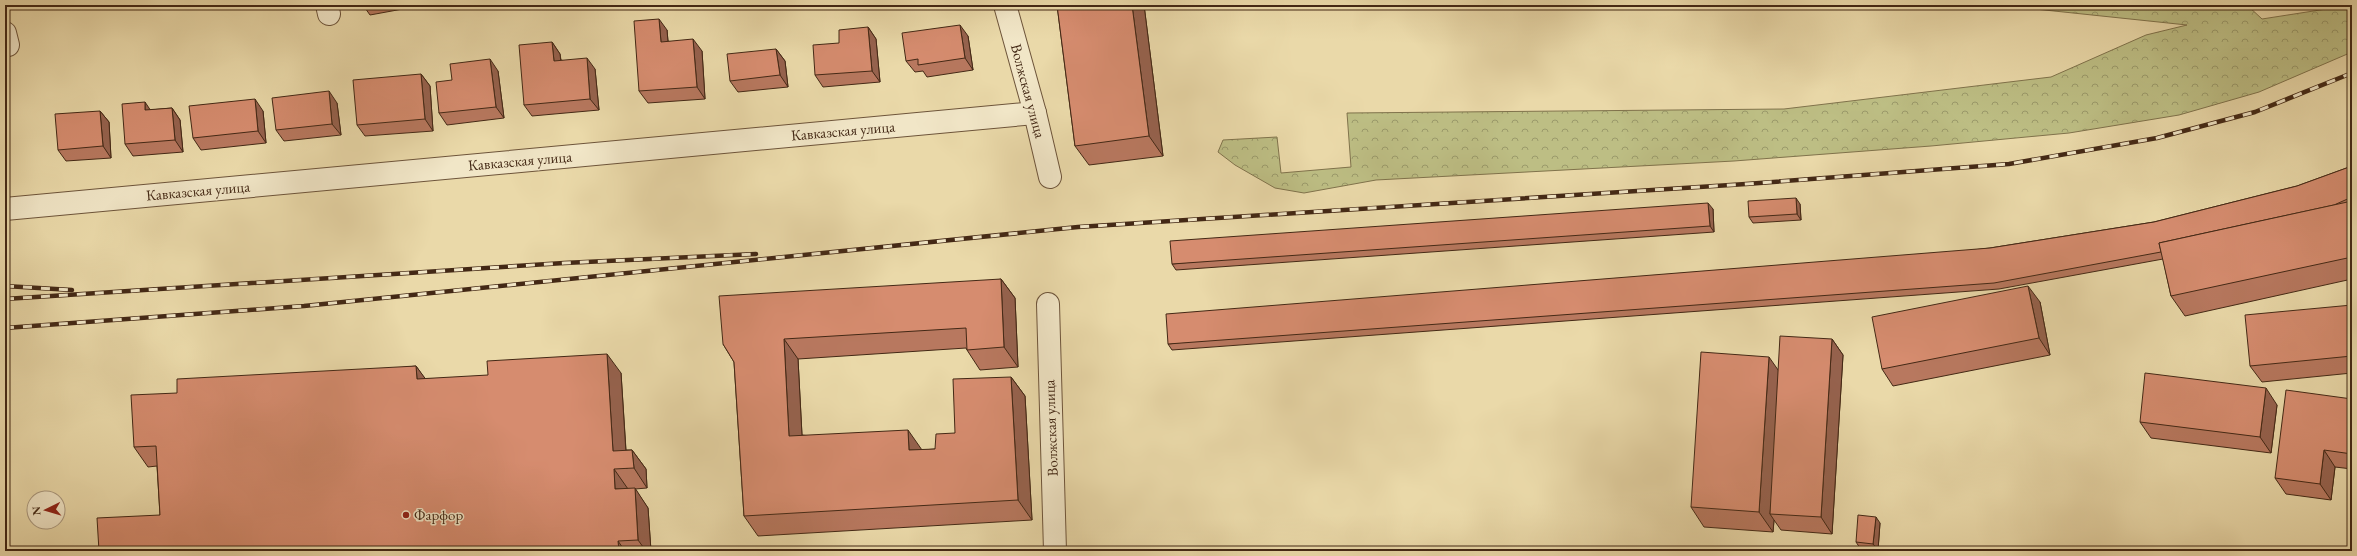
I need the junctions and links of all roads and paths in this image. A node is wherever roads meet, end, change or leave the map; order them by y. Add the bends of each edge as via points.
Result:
1 (1005, 5) edge
2 (1035, 113) junction
3 (1050, 177) dead end
4 (5, 209) edge
5 (1048, 304) dead end
6 (1055, 551) edge

1 - 2 street, Волжская улица
2 - 3 street, Волжская улица
2 - 4 street, Кавказская улица
5 - 6 street, Волжская улица

